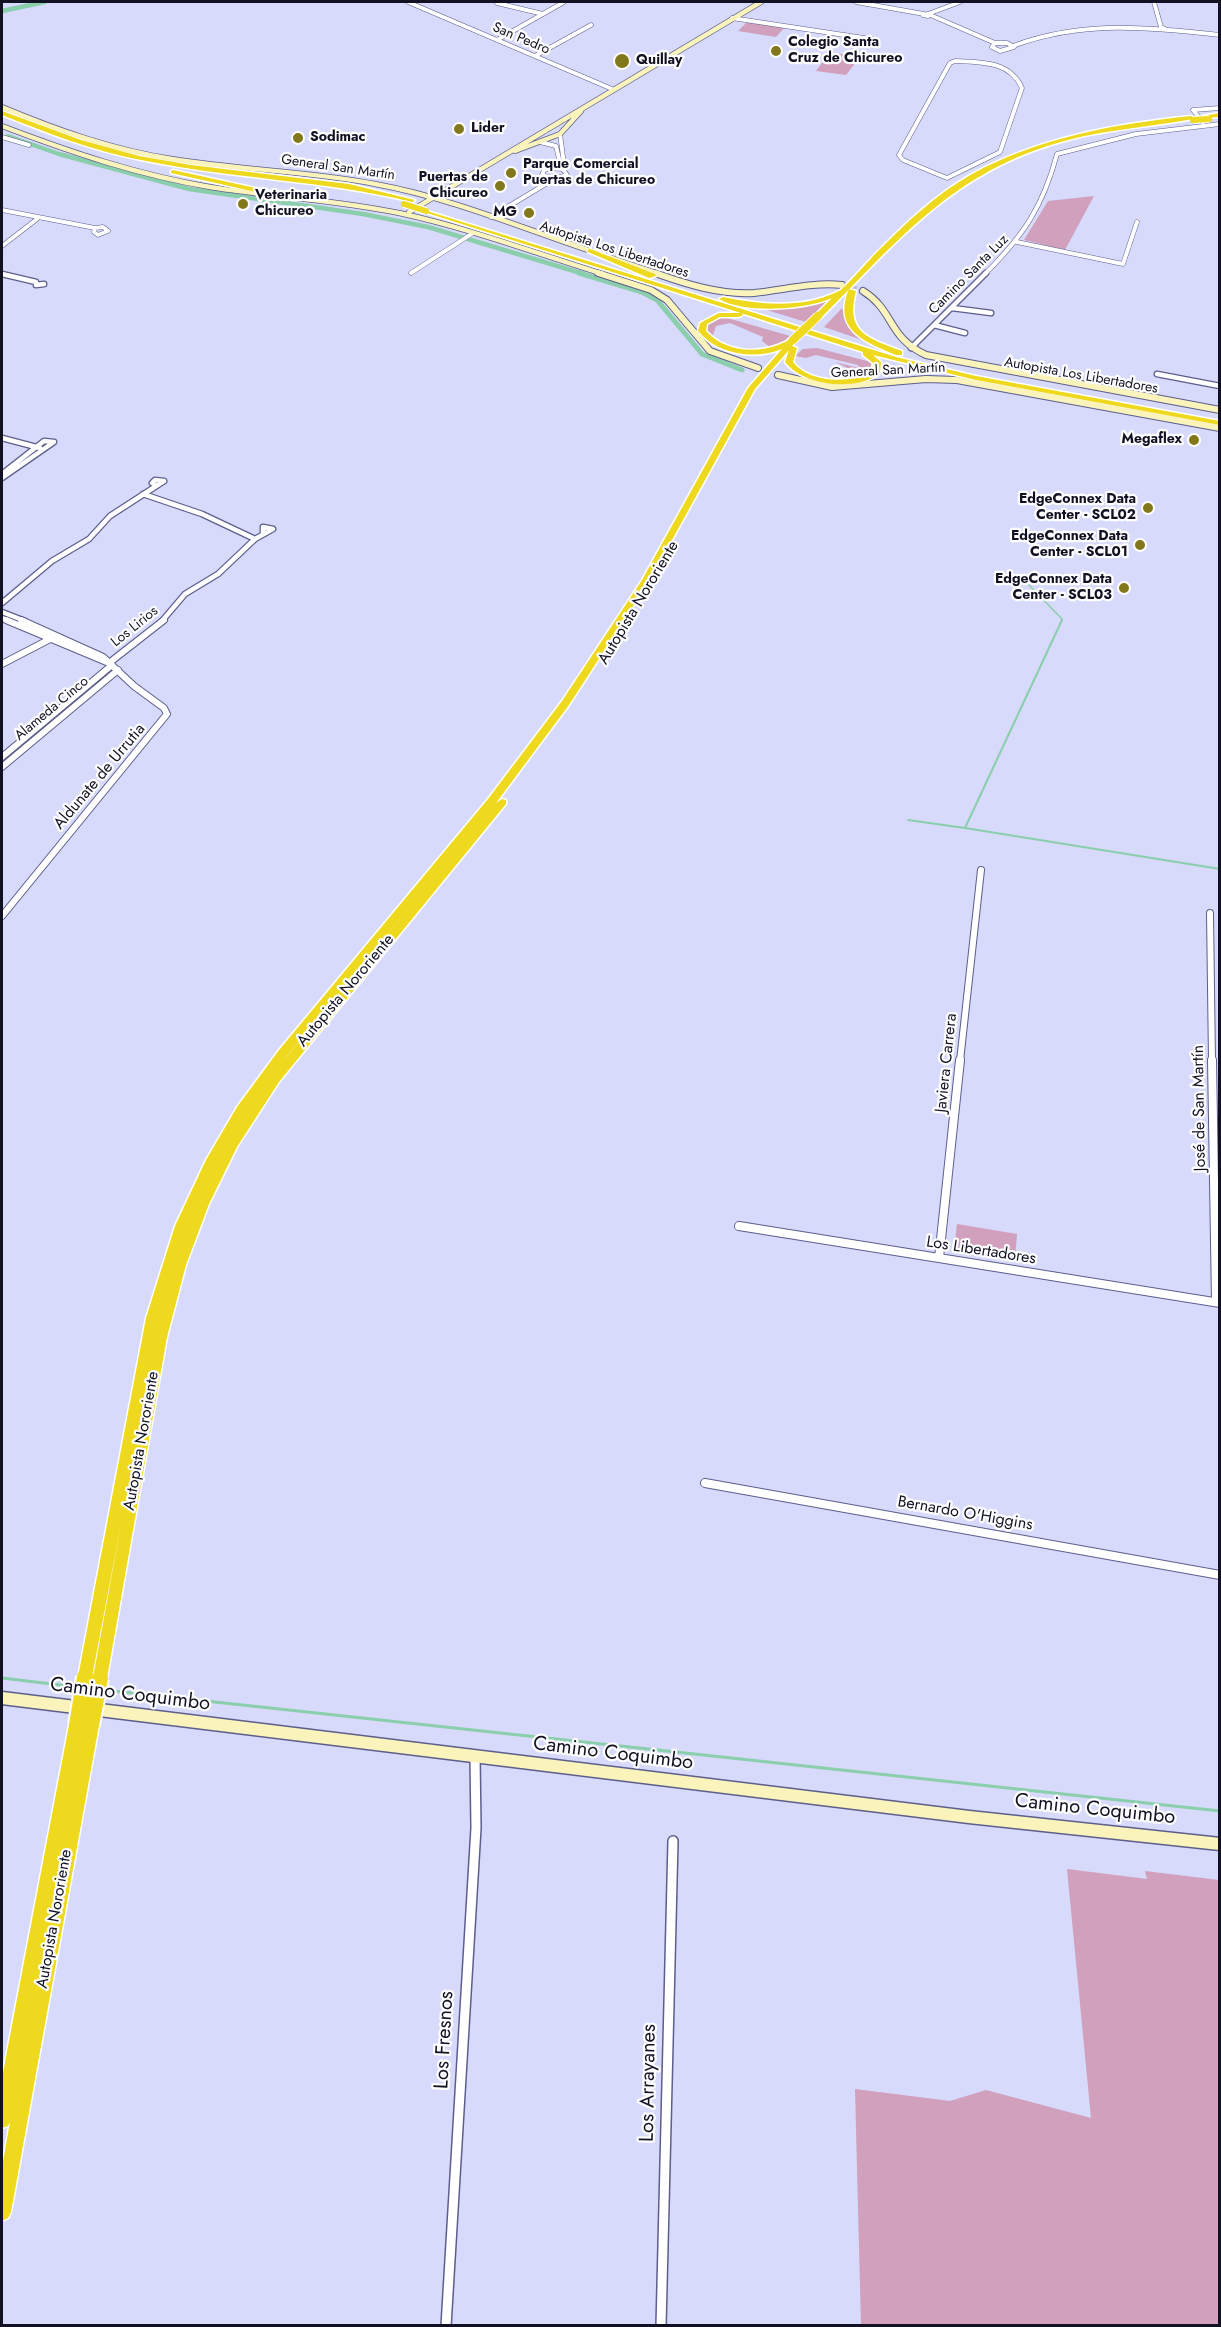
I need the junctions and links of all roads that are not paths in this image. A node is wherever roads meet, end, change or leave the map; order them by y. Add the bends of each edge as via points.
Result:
1 (408, 2) edge
2 (430, 2) edge
3 (564, 2) edge
4 (761, 2) edge
5 (856, 2) edge
6 (960, 2) edge
7 (1154, 2) edge
8 (497, 3) edge
9 (422, 7) junction
10 (543, 14) junction
11 (927, 15) junction
12 (732, 18) junction
13 (591, 25) dead end
14 (1161, 27) junction
15 (1155, 29) junction
16 (1167, 30) junction
17 (1220, 35) edge
18 (497, 40) junction
19 (877, 40) dead end
20 (995, 43) junction
21 (1013, 46) junction
22 (1004, 51) junction
23 (535, 56) junction
24 (991, 63) junction
25 (612, 89) junction
26 (591, 101) junction
27 (2, 107) edge
28 (1220, 108) edge
29 (2, 113) edge
30 (1220, 116) edge
31 (18, 119) junction
32 (2, 120) edge
33 (1207, 120) junction
34 (557, 122) junction
35 (1220, 124) edge
36 (568, 125) junction
37 (6, 130) edge
38 (64, 132) junction
39 (560, 134) junction
40 (531, 136) junction
41 (2, 137) edge
42 (540, 142) junction
43 (29, 145) dead end
44 (496, 159) junction
45 (140, 164) junction
46 (552, 168) junction
47 (565, 170) junction
48 (545, 180) junction
49 (284, 196) junction
50 (430, 205) junction
51 (2, 210) edge
52 (404, 215) junction
53 (494, 217) junction
54 (35, 219) junction
55 (1137, 222) dead end
56 (95, 228) dead end
57 (473, 233) junction
58 (1017, 242) junction
59 (2, 244) edge
60 (590, 251) junction
61 (549, 257) junction
62 (411, 273) dead end
63 (2, 274) edge
64 (653, 277) junction
65 (644, 281) junction
66 (36, 282) dead end
67 (848, 287) junction
68 (863, 291) tunnel mouth
69 (722, 298) junction
70 (952, 308) junction
71 (991, 314) dead end
72 (762, 318) junction
73 (934, 325) junction
74 (965, 333) dead end
75 (796, 343) junction
76 (857, 348) junction
77 (911, 348) junction
78 (899, 353) junction
79 (758, 368) dead end
80 (1157, 374) dead end
81 (778, 375) dead end
82 (1220, 386) edge
83 (1220, 410) edge
84 (1220, 416) edge
85 (1220, 423) edge
86 (1220, 429) edge
87 (2, 438) edge
88 (2, 476) edge
89 (154, 485) dead end
90 (143, 494) junction
91 (263, 533) dead end
92 (255, 539) junction
93 (2, 603) edge
94 (2, 612) edge
95 (2, 618) edge
96 (53, 635) junction
97 (2, 662) edge
98 (110, 664) junction
99 (118, 670) junction
100 (2, 757) edge
101 (2, 766) edge
102 (981, 870) dead end
103 (1210, 913) dead end
104 (2, 916) edge
105 (739, 1226) dead end
106 (939, 1258) junction
107 (1218, 1303) edge
108 (705, 1483) dead end
109 (1220, 1575) edge
110 (2, 1698) edge
111 (84, 1725) junction
112 (475, 1756) junction
113 (673, 1841) dead end
114 (1220, 1844) edge
115 (2, 2120) edge
116 (2, 2212) edge
117 (446, 2325) edge
118 (661, 2325) edge

1 - 9 street
2 - 9 street
3 - 10 street
4 - 12 street
5 - 11 street
6 - 11 street
7 - 14 street
8 - 10 street
9 - 18 street, San Pedro
10 - 18 street
11 - 20 street
12 - 19 street
12 - 25 street
13 - 23 street
14 - 15 street
14 - 16 street
15 - 16 street
15 - 21 street via 1084,26 1051,32
16 - 17 street
18 - 23 street, San Pedro
20 - 21 street
20 - 22 street via 992,47
21 - 22 street
22 - 24 street
23 - 25 street, San Pedro
24 - 24 street via 1012,75 1022,88 997,154 948,178 899,158 950,63
25 - 26 street
26 - 34 street
26 - 36 street
27 - 38 street, General San Martín
28 - 33 street via 1193,111
29 - 31 highway, Autopista Los Libertadores
30 - 33 highway, Autopista Nororiente
31 - 38 highway
31 - 50 highway, Autopista Los Libertadores via 145,160 342,184
32 - 45 highway, Autopista Los Libertadores
33 - 35 street
33 - 58 street, Camino Santa Luz via 1057,155 1049,185
33 - 67 highway, Autopista Nororiente, bridge via 1088,134 999,163 936,202
34 - 36 street
34 - 40 street
36 - 39 street
37 - 41 street
37 - 49 street via 87,157 184,182
38 - 50 street, General San Martín via 160,157 369,182
39 - 42 street
39 - 47 street
40 - 42 street
40 - 44 street
41 - 43 street
42 - 44 street
42 - 46 street via 556,146 559,164
44 - 50 street
45 - 49 highway
45 - 50 highway, Autopista Los Libertadores, bridge via 332,188 404,204
46 - 47 street
46 - 48 street via 542,171
47 - 48 street via 566,176
48 - 53 street
49 - 52 street
50 - 52 street
50 - 53 street, General San Martín
50 - 64 highway, Autopista Los Libertadores
50 - 65 highway, Autopista Los Libertadores
51 - 54 street
52 - 57 street
53 - 60 street, General San Martín
54 - 56 street
54 - 59 street
55 - 58 street via 1123,264
57 - 61 street
57 - 62 street
58 - 70 street, Camino Santa Luz
60 - 64 highway
60 - 67 street, General San Martín via 727,292 756,293 818,283
61 - 65 highway
61 - 79 street via 656,292 674,306 710,351
63 - 66 street
64 - 69 highway, Autopista Los Libertadores
65 - 72 highway, Autopista Los Libertadores
67 - 69 highway via 822,300 796,306 764,306
67 - 75 highway, Autopista Nororiente
67 - 78 highway via 846,312 851,326 866,338
68 - 77 street, General San Martín via 881,304 897,337
69 - 78 highway, Autopista Los Libertadores
70 - 71 street
70 - 73 street, Camino Santa Luz
72 - 75 highway via 719,315 706,321 702,329 710,339 746,352 770,351
72 - 76 highway, Autopista Los Libertadores
73 - 74 street
73 - 77 street, Camino Santa Luz
75 - 76 highway via 789,362 797,371 849,382 867,379 878,369 874,359
75 - 111 highway, Autopista Nororiente, bridge via 755,396 652,584 580,698 497,809 286,1064 222,1163 193,1226 167,1310
76 - 85 highway, Autopista Los Libertadores via 976,378
77 - 83 street, General San Martín via 949,360
78 - 84 highway, Autopista Los Libertadores
80 - 82 street
81 - 86 street, General San Martín via 817,386 838,387 917,378 949,379
87 - 88 street via 43,447
89 - 90 street
90 - 92 street via 202,514
90 - 93 street
91 - 92 street, Los Lirios
92 - 98 street, Los Lirios via 222,572 188,592 164,620
94 - 96 street, Aldunate de Urrutia
95 - 96 street, Aldunate de Urrutia
96 - 97 street
96 - 98 street, Aldunate de Urrutia
98 - 99 street, Aldunate de Urrutia
98 - 100 street, Alameda Cinco
99 - 101 street, Alameda Cinco
99 - 104 street, Aldunate de Urrutia via 164,708 165,718
102 - 106 street, Javiera Carrera
103 - 107 street, José de San Martín
105 - 106 street, Los Libertadores
106 - 107 street, Los Libertadores
108 - 109 street, Bernardo O'Higgins
110 - 112 street, Camino Coquimbo
111 - 115 highway, Autopista Nororiente
111 - 116 highway, Autopista Nororiente
112 - 114 street, Camino Coquimbo
112 - 117 street, Los Fresnos via 476,1828
113 - 118 street, Los Arrayanes

